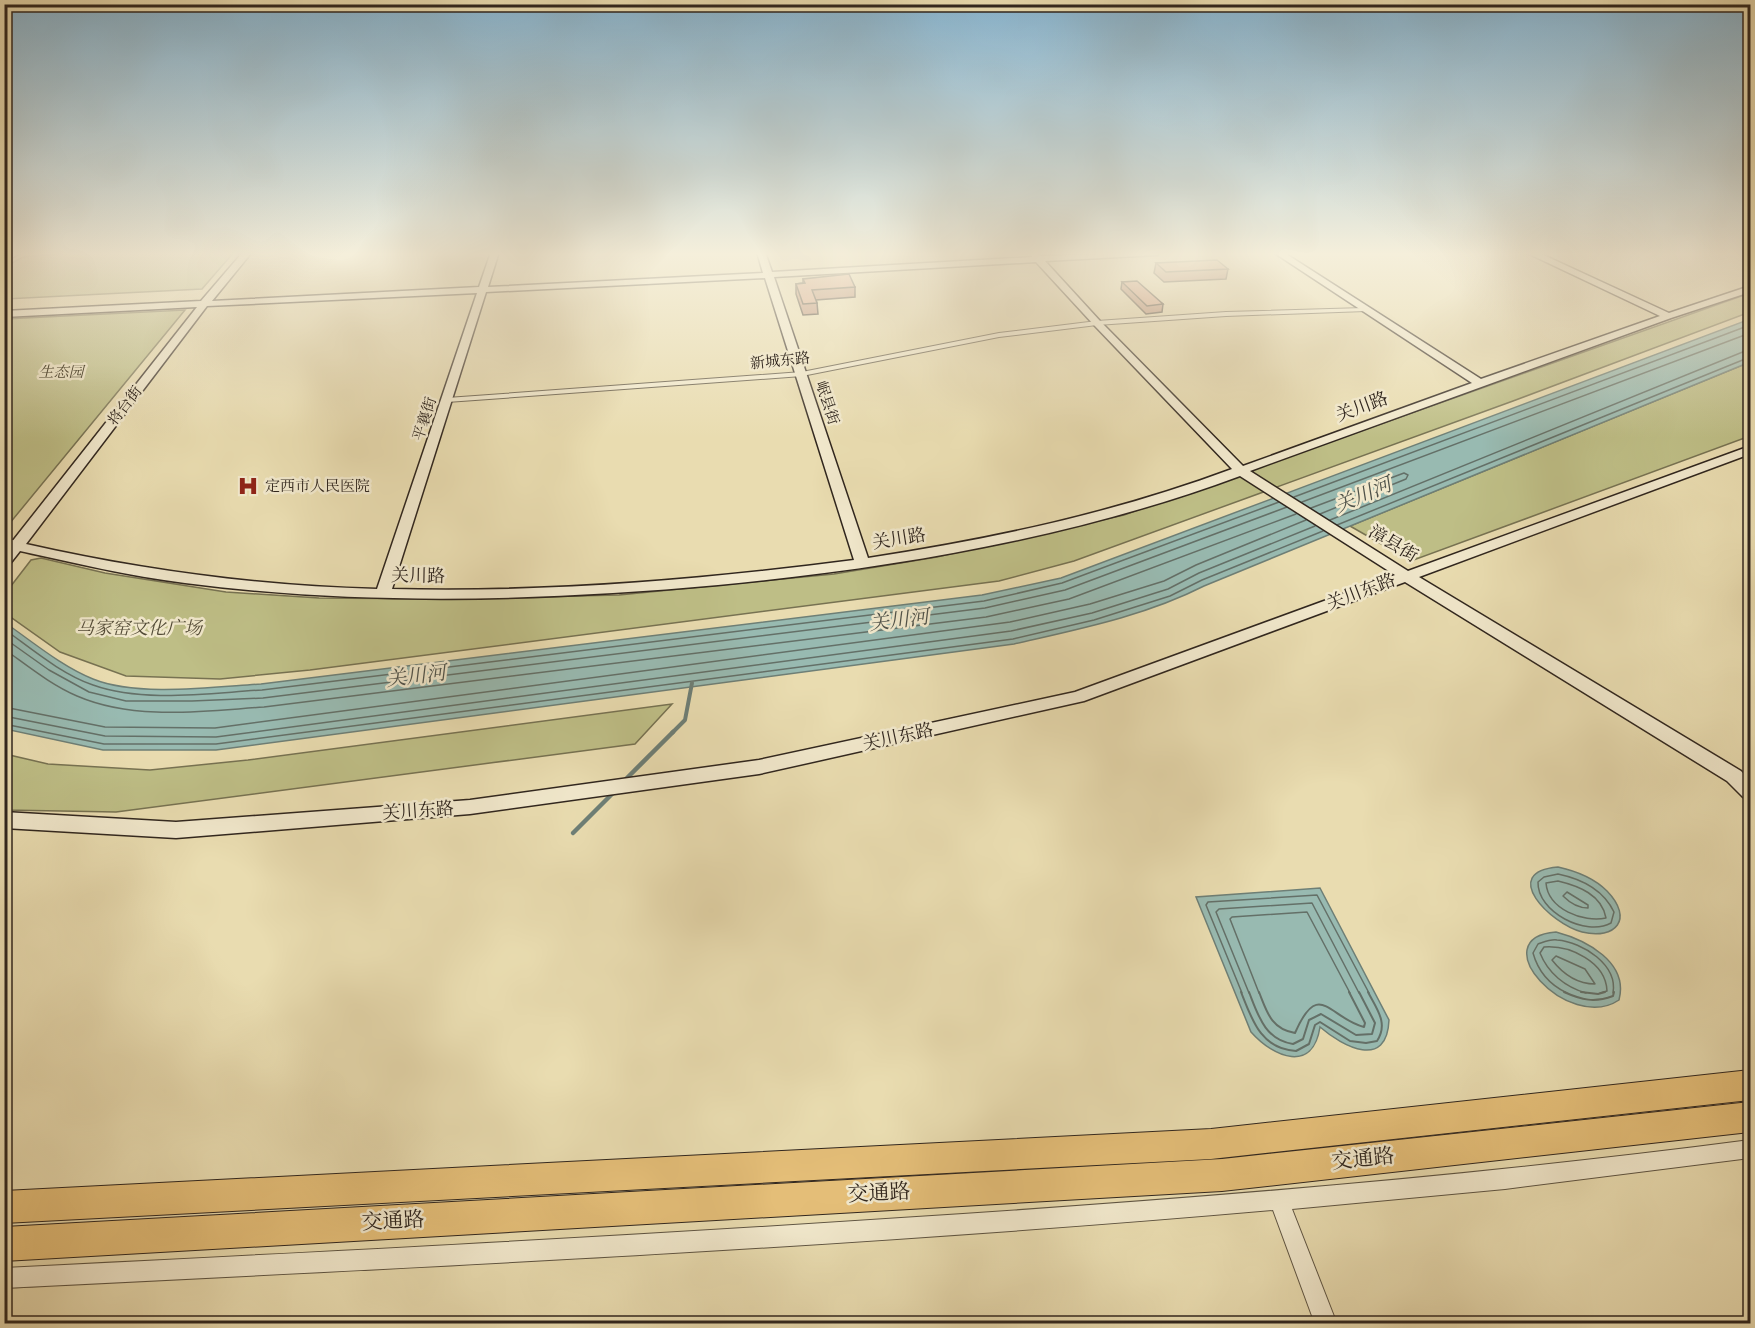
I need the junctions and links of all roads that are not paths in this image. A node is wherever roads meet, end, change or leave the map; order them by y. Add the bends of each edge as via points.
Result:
1 (196, 314) edge
2 (475, 314) edge
3 (782, 314) edge
4 (1089, 314) edge
5 (1227, 314) edge
6 (1370, 314) edge
7 (1664, 314) edge
8 (1674, 314) edge
9 (1668, 316) junction
10 (1097, 323) junction
11 (802, 374) junction
12 (1480, 384) junction
13 (447, 400) junction
14 (1750, 450) edge
15 (1240, 470) junction
16 (11, 542) edge
17 (4, 562) edge
18 (862, 563) junction
19 (1407, 575) junction
20 (383, 594) junction
21 (1750, 792) edge
22 (4, 820) edge
23 (1750, 1085) edge
24 (1750, 1117) edge
25 (1750, 1149) edge
26 (1279, 1200) junction
27 (4, 1207) edge
28 (4, 1245) edge
29 (4, 1278) edge
30 (1326, 1323) edge

1 - 16 street, 将台街
2 - 13 street, 平襄街
3 - 11 street, 岷县街
4 - 10 street, 漳县街
5 - 10 street, 新城东路
6 - 12 street
7 - 9 street
8 - 9 street, 关川路
9 - 12 street, 关川路
10 - 11 street, 新城东路 via 999,335
10 - 15 street, 漳县街
11 - 13 street, 新城东路
11 - 18 street, 岷县街
12 - 15 street, 关川路
13 - 20 street, 平襄街
14 - 19 street, 关川东路
15 - 18 street, 关川路 via 1158,500 1081,521
15 - 19 street, 漳县街
16 - 17 street, 将台街
16 - 20 street, 关川路 via 83,563 198,582 272,590
18 - 20 street, 关川路 via 786,575 630,588 487,595
19 - 21 street, 漳县街 via 1734,776
19 - 22 street, 关川东路 via 1078,697 759,767 470,807 176,830
23 - 27 main road, 交通路 via 1210,1144
24 - 28 main road, 交通路 via 1222,1175
25 - 26 street via 1605,1170
26 - 29 street via 851,1233
26 - 30 street

